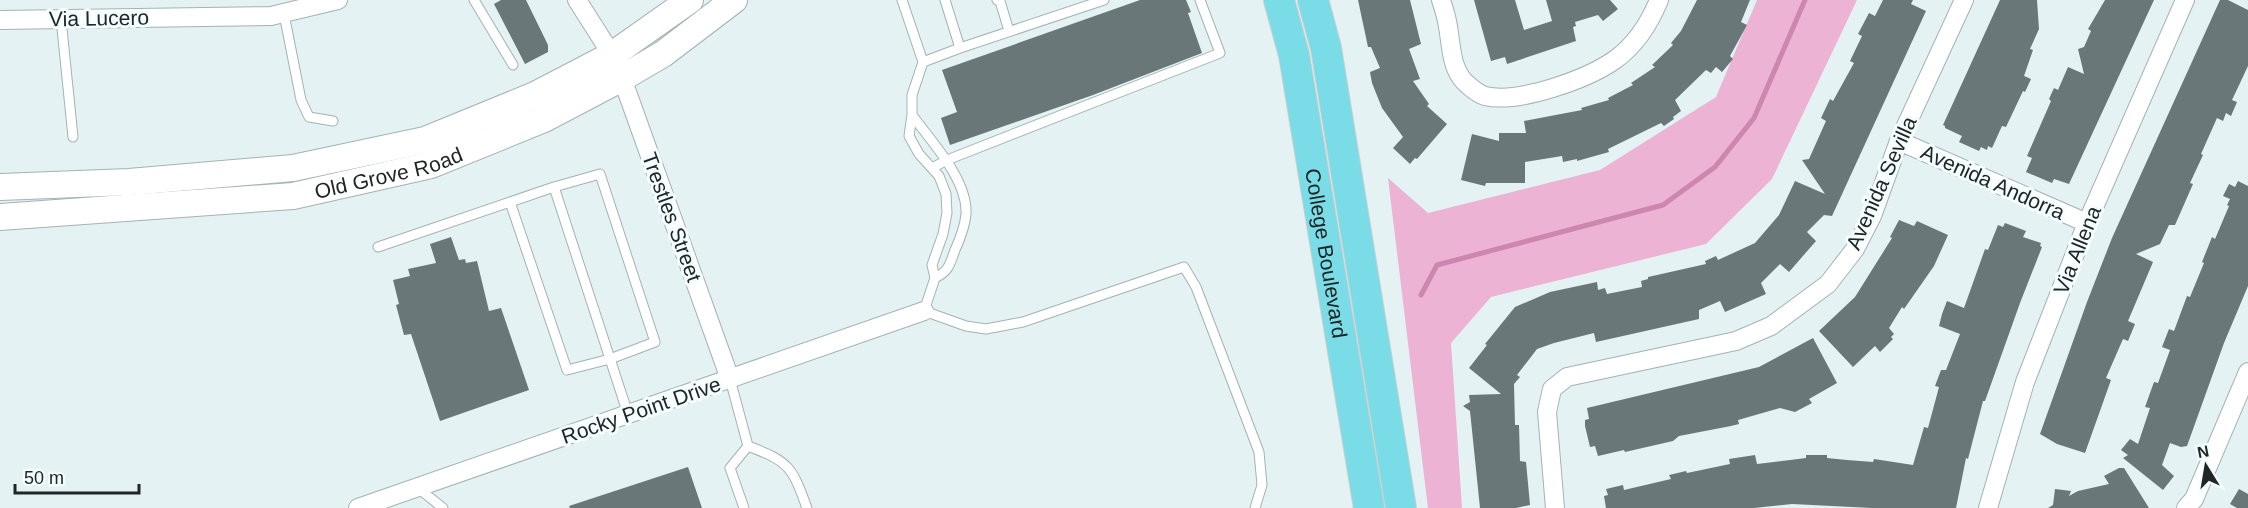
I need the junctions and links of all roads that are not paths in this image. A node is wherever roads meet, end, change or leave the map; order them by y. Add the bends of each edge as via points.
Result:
1 (338, 0) edge
2 (474, 0) edge
3 (577, 0) edge
4 (690, 0) edge
5 (734, 0) edge
6 (902, 0) edge
7 (997, 0) edge
8 (1104, 0) edge
9 (1200, 0) edge
10 (1280, 0) edge
11 (1313, 0) edge
12 (1441, 0) edge
13 (1659, 0) edge
14 (1964, 0) edge
15 (2185, 0) edge
16 (949, 1) edge
17 (198, 9) edge
18 (284, 14) junction
19 (61, 19) junction
20 (0, 20) edge
21 (1009, 32) junction
22 (960, 48) junction
23 (923, 62) junction
24 (513, 65) dead end
25 (617, 67) junction
26 (912, 115) junction
27 (333, 121) dead end
28 (73, 137) dead end
29 (1899, 141) junction
30 (947, 160) junction
31 (932, 168) junction
32 (0, 187) edge
33 (554, 187) junction
34 (510, 202) junction
35 (0, 217) edge
36 (2086, 223) junction
37 (378, 247) dead end
38 (935, 278) junction
39 (924, 311) junction
40 (610, 359) junction
41 (2248, 372) edge
42 (730, 379) junction
43 (628, 414) junction
44 (748, 446) junction
45 (418, 488) junction
46 (358, 508) edge
47 (443, 508) edge
48 (744, 508) edge
49 (807, 508) edge
50 (1255, 508) edge
51 (1368, 508) edge
52 (1401, 508) edge
53 (1556, 508) edge
54 (1988, 508) edge
55 (2186, 508) edge

1 - 18 street, Via Lucero
2 - 24 lane
3 - 25 street, Trestles Street
4 - 25 main road, Old Grove Road
5 - 25 main road, Old Grove Road via 663,54
6 - 23 lane
7 - 21 lane
8 - 21 lane
9 - 30 lane via 1220,53
10 - 51 main road, College Boulevard via 1294,55
11 - 52 main road, College Boulevard via 1326,48
12 - 13 street via 1460,77 1482,96 1506,99 1568,83 1616,59 1641,33
14 - 29 street, Avenida Sevilla
15 - 36 street, Via Allena
16 - 22 lane
17 - 18 street, Via Lucero
17 - 19 street, Via Lucero
18 - 27 lane via 305,109 309,117
19 - 20 street, Via Lucero
19 - 28 lane
21 - 22 lane
22 - 23 lane
23 - 26 lane via 912,94
25 - 32 main road, Old Grove Road via 425,140 293,168 129,182
25 - 35 main road, Old Grove Road via 544,119 431,165 293,196
25 - 42 street, Trestles Street
26 - 30 lane
26 - 31 lane via 909,136
29 - 36 street, Avenida Andorra
29 - 53 street, Avenida Sevilla via 1872,216 1855,249 1828,284 1771,327 1736,341 1567,377 1552,389 1547,412
30 - 31 lane
30 - 38 lane via 960,187 966,213 946,272
31 - 38 lane via 946,194 947,213 933,265
33 - 34 lane
33 - 40 lane
33 - 40 lane via 600,174 652,330 655,342
34 - 37 lane
34 - 40 lane via 567,370
36 - 54 street, Via Allena via 2025,382
38 - 39 lane
39 - 42 street, Rocky Point Drive
39 - 50 lane via 986,329 1023,322 1184,267 1196,287 1259,452 1262,485
40 - 43 lane
41 - 55 street via 2194,499
42 - 43 street, Rocky Point Drive
42 - 44 lane
43 - 45 street, Rocky Point Drive
44 - 48 lane via 730,468
44 - 49 lane via 778,458 795,474
45 - 46 street, Rocky Point Drive
45 - 47 lane

